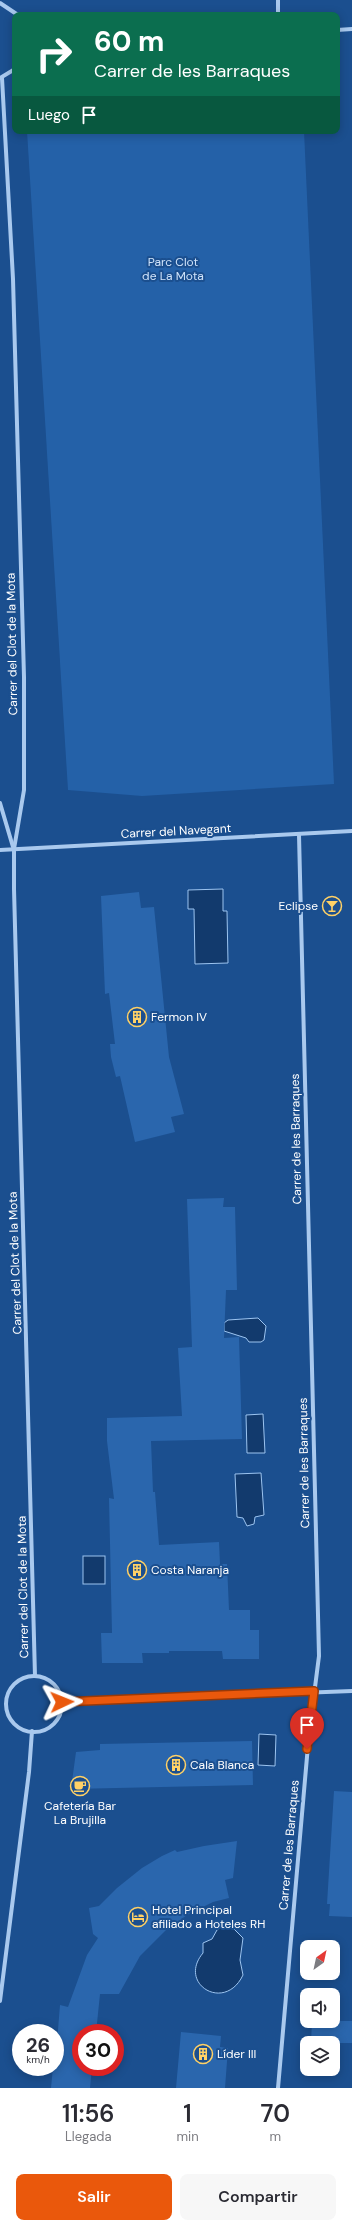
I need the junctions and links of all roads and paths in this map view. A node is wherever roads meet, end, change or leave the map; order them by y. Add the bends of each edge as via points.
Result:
1 (278, 0) edge
2 (0, 3) edge
3 (14, 12) edge
4 (278, 12) edge
5 (352, 29) edge
6 (340, 30) edge
7 (12, 71) edge
8 (1, 78) edge
9 (0, 803) edge
10 (352, 832) edge
11 (299, 835) junction
12 (14, 849) junction
13 (0, 850) edge
14 (35, 1676) junction
15 (314, 1691) junction
16 (352, 1691) edge
17 (0, 1701) edge
18 (6, 1701) junction
19 (62, 1702) junction
20 (32, 1731) junction
21 (0, 2001) edge
22 (278, 2088) edge

1 - 4 street
2 - 3 street
5 - 6 street
7 - 8 street
8 - 12 street, Carrer del Clot de la Mota via 13,287 24,677 24,790
9 - 12 street, Carrer del Clot de la Mota
10 - 11 street, Carrer del Navegant
11 - 12 street, Carrer del Navegant
11 - 15 street, Carrer de les Barraques via 319,1656
12 - 13 street, Carrer del Navegant
12 - 14 street, Carrer del Clot de la Mota
14 - 18 street via 19,1680 8,1693
14 - 19 street via 43,1677 53,1684
15 - 16 street
15 - 19 street
15 - 22 street, Carrer de les Barraques via 308,1734
17 - 18 street
18 - 20 street via 10,1718 23,1729
19 - 20 street via 54,1724 44,1730
20 - 21 street

